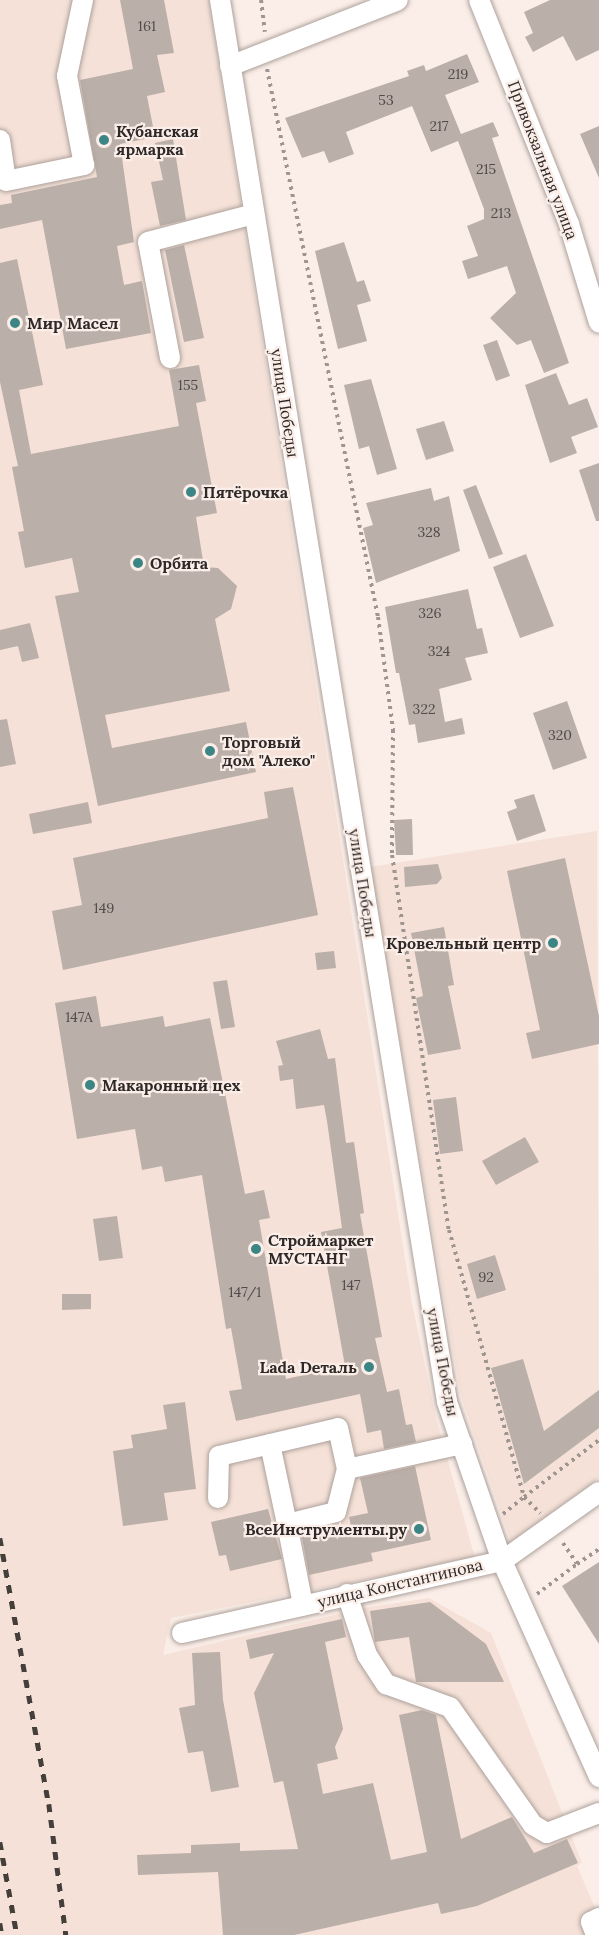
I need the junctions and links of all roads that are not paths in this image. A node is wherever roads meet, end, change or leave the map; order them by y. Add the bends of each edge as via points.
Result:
1 (84, 0) edge
2 (220, 0) edge
3 (398, 0) edge
4 (479, 0) edge
5 (230, 66) junction
6 (0, 140) edge
7 (254, 214) junction
8 (599, 323) edge
9 (170, 358) dead end
10 (270, 1444) junction
11 (462, 1444) junction
12 (347, 1469) junction
13 (599, 1492) edge
14 (218, 1498) dead end
15 (286, 1524) junction
16 (502, 1560) junction
17 (347, 1594) junction
18 (303, 1605) junction
19 (182, 1633) dead end
20 (599, 1777) edge
21 (599, 1813) edge
22 (599, 1918) edge
23 (596, 1935) edge

1 - 6 street via 67,76 84,165 6,182
2 - 5 street, улица Победы
3 - 5 street via 267,55
4 - 8 street, Привокзальная улица via 570,224
5 - 7 street, улица Победы
7 - 9 street via 148,242
7 - 11 street, улица Победы via 447,1402
10 - 12 street via 338,1428
10 - 14 street via 219,1456
10 - 15 street
11 - 12 street
11 - 16 street, улица Победы
12 - 15 street via 336,1512
13 - 16 street, улица Константинова
15 - 18 street
16 - 17 street, улица Константинова
16 - 20 street, улица Победы
17 - 18 street, улица Константинова
17 - 21 street via 367,1655 386,1684 450,1707 533,1825 547,1833
18 - 19 street, улица Константинова
22 - 23 street via 591,1922

